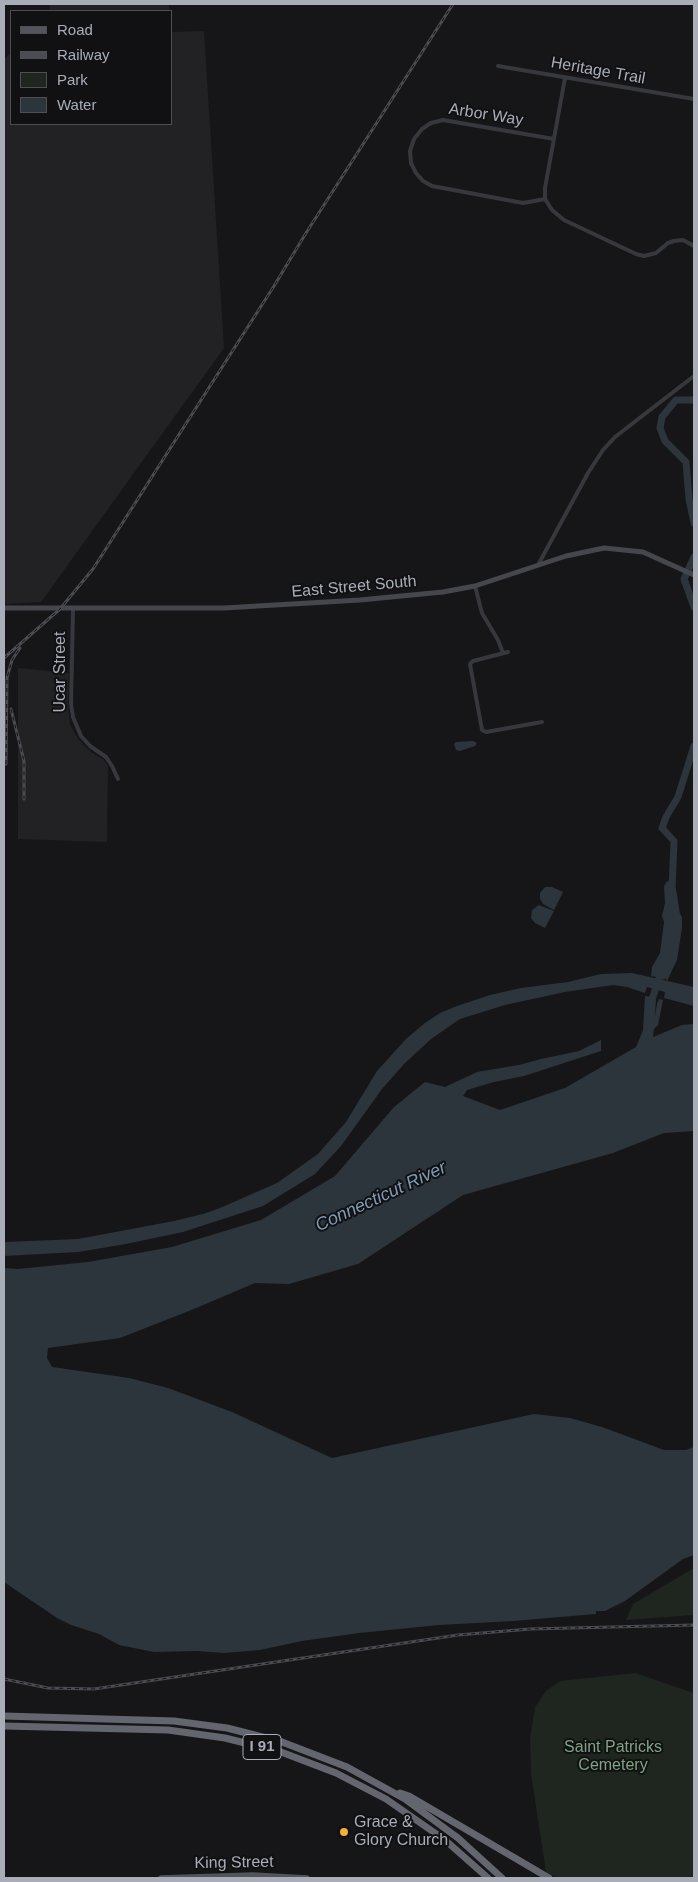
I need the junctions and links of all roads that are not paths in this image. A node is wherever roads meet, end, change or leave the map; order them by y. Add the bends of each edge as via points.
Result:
1 (498, 66) dead end
2 (565, 78) junction
3 (694, 100) edge
4 (554, 139) junction
5 (545, 199) junction
6 (694, 246) edge
7 (694, 376) edge
8 (537, 566) junction
9 (694, 575) edge
10 (475, 586) junction
11 (4, 608) edge
12 (73, 609) junction
13 (508, 652) dead end
14 (503, 653) junction
15 (542, 722) dead end
16 (118, 779) dead end
17 (4, 1716) edge
18 (4, 1726) edge
19 (393, 1792) junction
20 (161, 1878) edge
21 (307, 1878) edge
22 (488, 1878) edge
23 (502, 1878) edge
24 (549, 1878) edge

1 - 2 street, Heritage Trail
2 - 3 street, Heritage Trail
2 - 4 street
4 - 5 street
4 - 5 street, Arbor Way via 440,120 419,131 410,151 416,173 432,186 523,203
5 - 6 street via 564,220 636,254 650,255 678,240
7 - 8 street via 603,450
8 - 9 main road, East Street South via 604,548 630,550 661,559
8 - 10 main road, East Street South
10 - 12 main road, East Street South via 443,592 272,607
10 - 14 street via 482,612
11 - 12 main road, East Street South
12 - 16 street, Ucar Street via 72,715 81,736 106,758
13 - 14 street
14 - 15 street via 470,664 482,730 486,732
17 - 19 highway, I 91 via 147,1719 226,1728 310,1752 360,1773
18 - 22 highway, I 91 via 168,1730 224,1738 281,1752 336,1773 386,1799 445,1840
19 - 23 highway, I 91 via 448,1830
19 - 24 highway via 409,1796
20 - 21 main road, King Street

